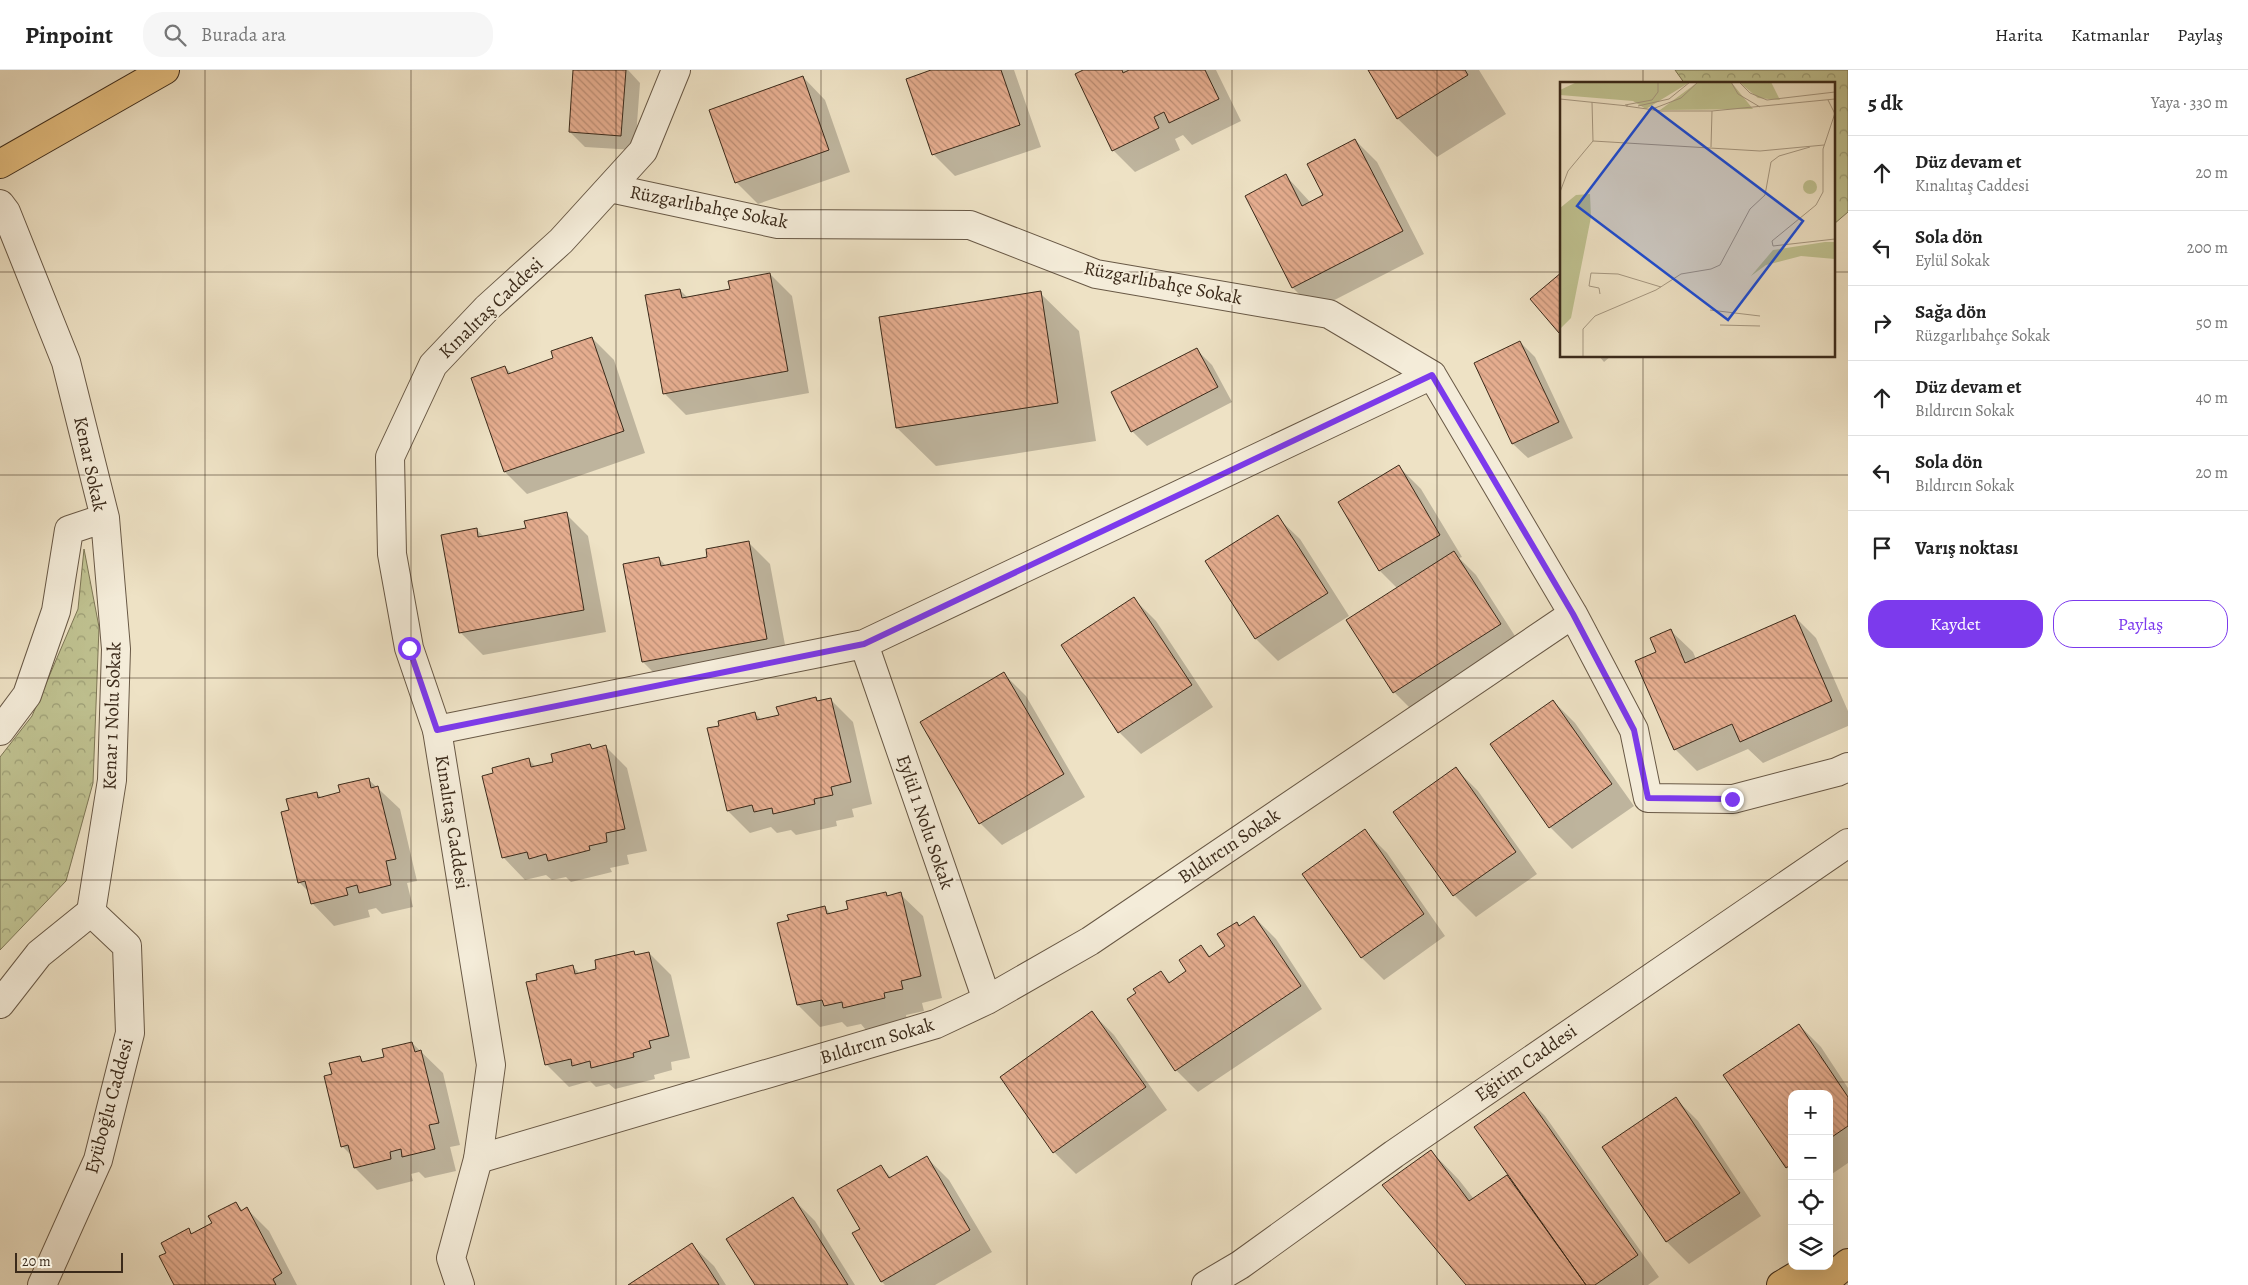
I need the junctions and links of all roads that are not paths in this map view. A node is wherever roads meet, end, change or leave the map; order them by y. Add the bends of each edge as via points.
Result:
1 (165, 70) edge
2 (676, 70) edge
3 (0, 164) edge
4 (610, 188) junction
5 (0, 204) edge
6 (1432, 375) junction
7 (105, 518) junction
8 (1573, 614) junction
9 (864, 644) junction
10 (437, 730) junction
11 (0, 731) edge
12 (1848, 767) edge
13 (1848, 844) edge
14 (91, 912) junction
15 (987, 1000) junction
16 (0, 1004) edge
17 (478, 1159) junction
18 (1848, 1246) edge
19 (1833, 1255) edge
20 (1848, 1263) edge
21 (1806, 1270) edge
22 (42, 1285) edge
23 (460, 1285) edge
24 (1206, 1285) edge
25 (1781, 1285) edge
26 (1821, 1285) edge

1 - 3 main road
2 - 4 street, Kınalıtaş Caddesi via 643,151
4 - 6 street, Rüzgarlıbahçe Sokak via 778,224 970,225 1096,274 1329,314
4 - 10 street, Kınalıtaş Caddesi via 432,365 390,457 394,564 409,648
5 - 7 street, Kenar Sokak via 66,362
6 - 8 street, Rüzgarlıbahçe Sokak
6 - 9 street
7 - 11 street, Kenar Sokak via 69,530 56,611 27,694
7 - 14 street, Kenar 1 Nolu Sokak via 116,649 112,780
8 - 12 street via 1634,730 1648,798 1732,799
8 - 15 street, Bıldırcın Sokak via 1090,940
9 - 10 street
9 - 15 street, Eylül 1 Nolu Sokak
10 - 17 street, Kınalıtaş Caddesi via 491,1065
13 - 24 street, Eğitim Caddesi via 1402,1148 1240,1265
14 - 16 street via 39,954
14 - 22 street, Eyüboğlu Caddesi via 127,946 130,1033 98,1160
15 - 17 street, Bıldırcın Sokak via 936,1024
17 - 23 street, Kınalıtaş Caddesi via 451,1258
18 - 19 main road
20 - 26 main road
21 - 25 main road

